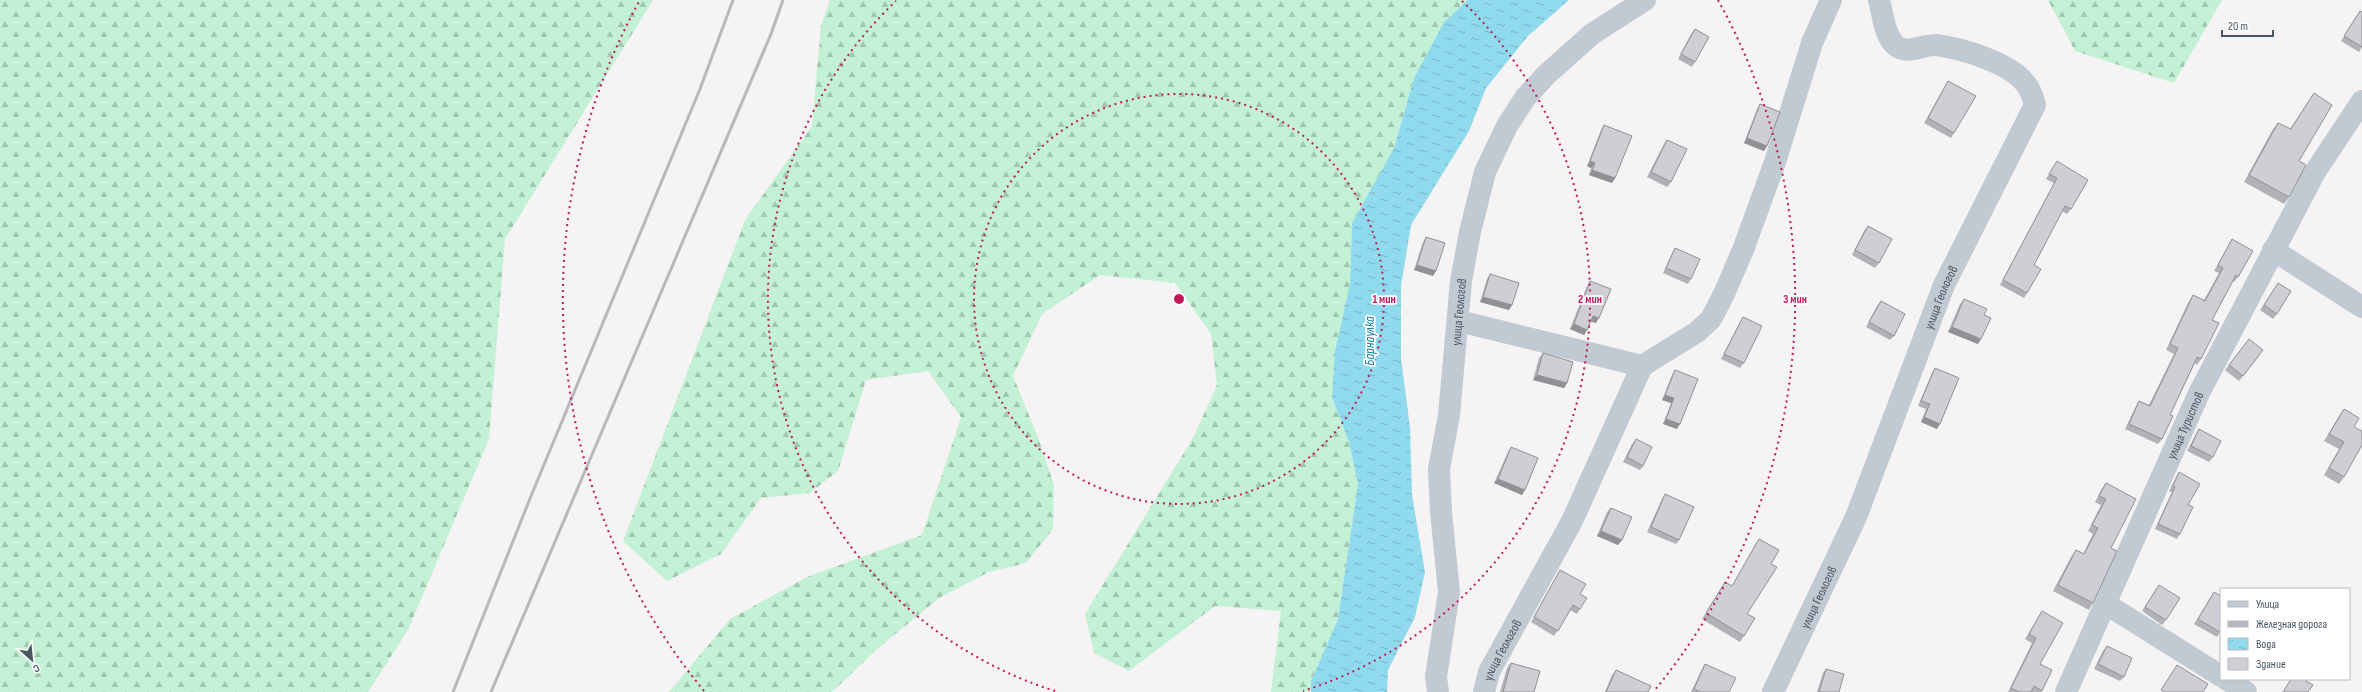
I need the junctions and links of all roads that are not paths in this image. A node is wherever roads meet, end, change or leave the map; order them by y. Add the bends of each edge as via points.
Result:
1 (1645, 0) edge
2 (1831, 0) edge
3 (1879, 0) edge
4 (2362, 101) edge
5 (2273, 250) junction
6 (2362, 307) edge
7 (1459, 321) junction
8 (1642, 366) junction
9 (2106, 604) junction
10 (2220, 675) edge
11 (2228, 680) edge
12 (1438, 692) edge
13 (1484, 692) edge
14 (1773, 692) edge
15 (2066, 692) edge
16 (2246, 692) edge

1 - 7 street, улица Геологов via 1592,34 1546,75 1525,98 1507,126 1485,172 1470,232 1461,281
2 - 8 street via 1812,42 1776,162 1724,294 1711,319 1697,332
3 - 14 street, улица Геологов via 1888,38 1896,46 1906,50 1935,45 1974,53 2008,70 2024,82 2032,93 2035,105 1944,285 1856,517
4 - 5 street, улица Туристов via 2316,172
5 - 6 street
5 - 9 street, улица Туристов via 2200,392
7 - 8 street
7 - 12 street, улица Геологов via 1449,415 1439,470 1440,512 1449,592 1436,677
8 - 13 street, улица Геологов via 1572,521 1489,672
9 - 10 street
9 - 15 street, улица Туристов
11 - 16 street

